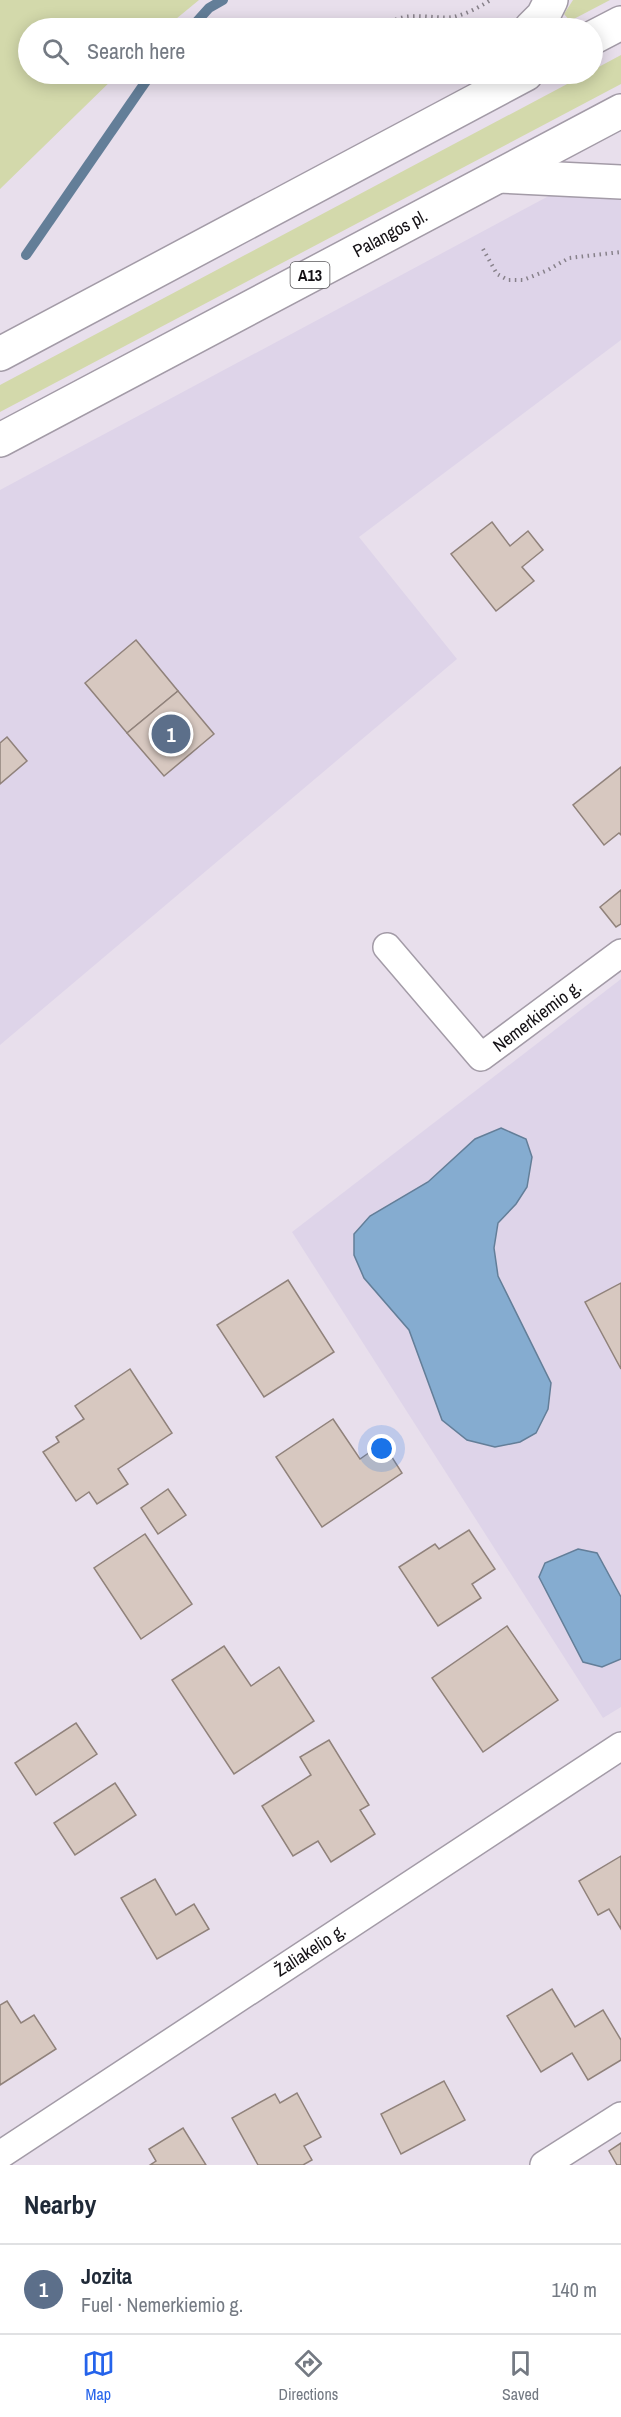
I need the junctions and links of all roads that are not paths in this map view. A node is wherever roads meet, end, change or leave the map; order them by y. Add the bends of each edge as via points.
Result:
1 (551, 0) edge
2 (541, 18) edge
3 (621, 23) edge
4 (603, 32) edge
5 (478, 84) edge
6 (507, 84) edge
7 (621, 111) edge
8 (447, 115) junction
9 (497, 176) junction
10 (621, 182) edge
11 (0, 354) edge
12 (0, 440) edge
13 (387, 947) dead end
14 (621, 953) edge
15 (621, 1746) edge
16 (621, 2116) edge
17 (0, 2155) edge
18 (544, 2165) edge

1 - 2 highway
3 - 4 highway
5 - 8 highway
6 - 8 highway
7 - 9 highway, Palangos pl. / A13
8 - 11 highway
9 - 10 highway
9 - 12 highway, Palangos pl. / A13
13 - 14 street, Nemerkiemio g. via 481,1057
15 - 17 street, Žaliakelio g.
16 - 18 street

